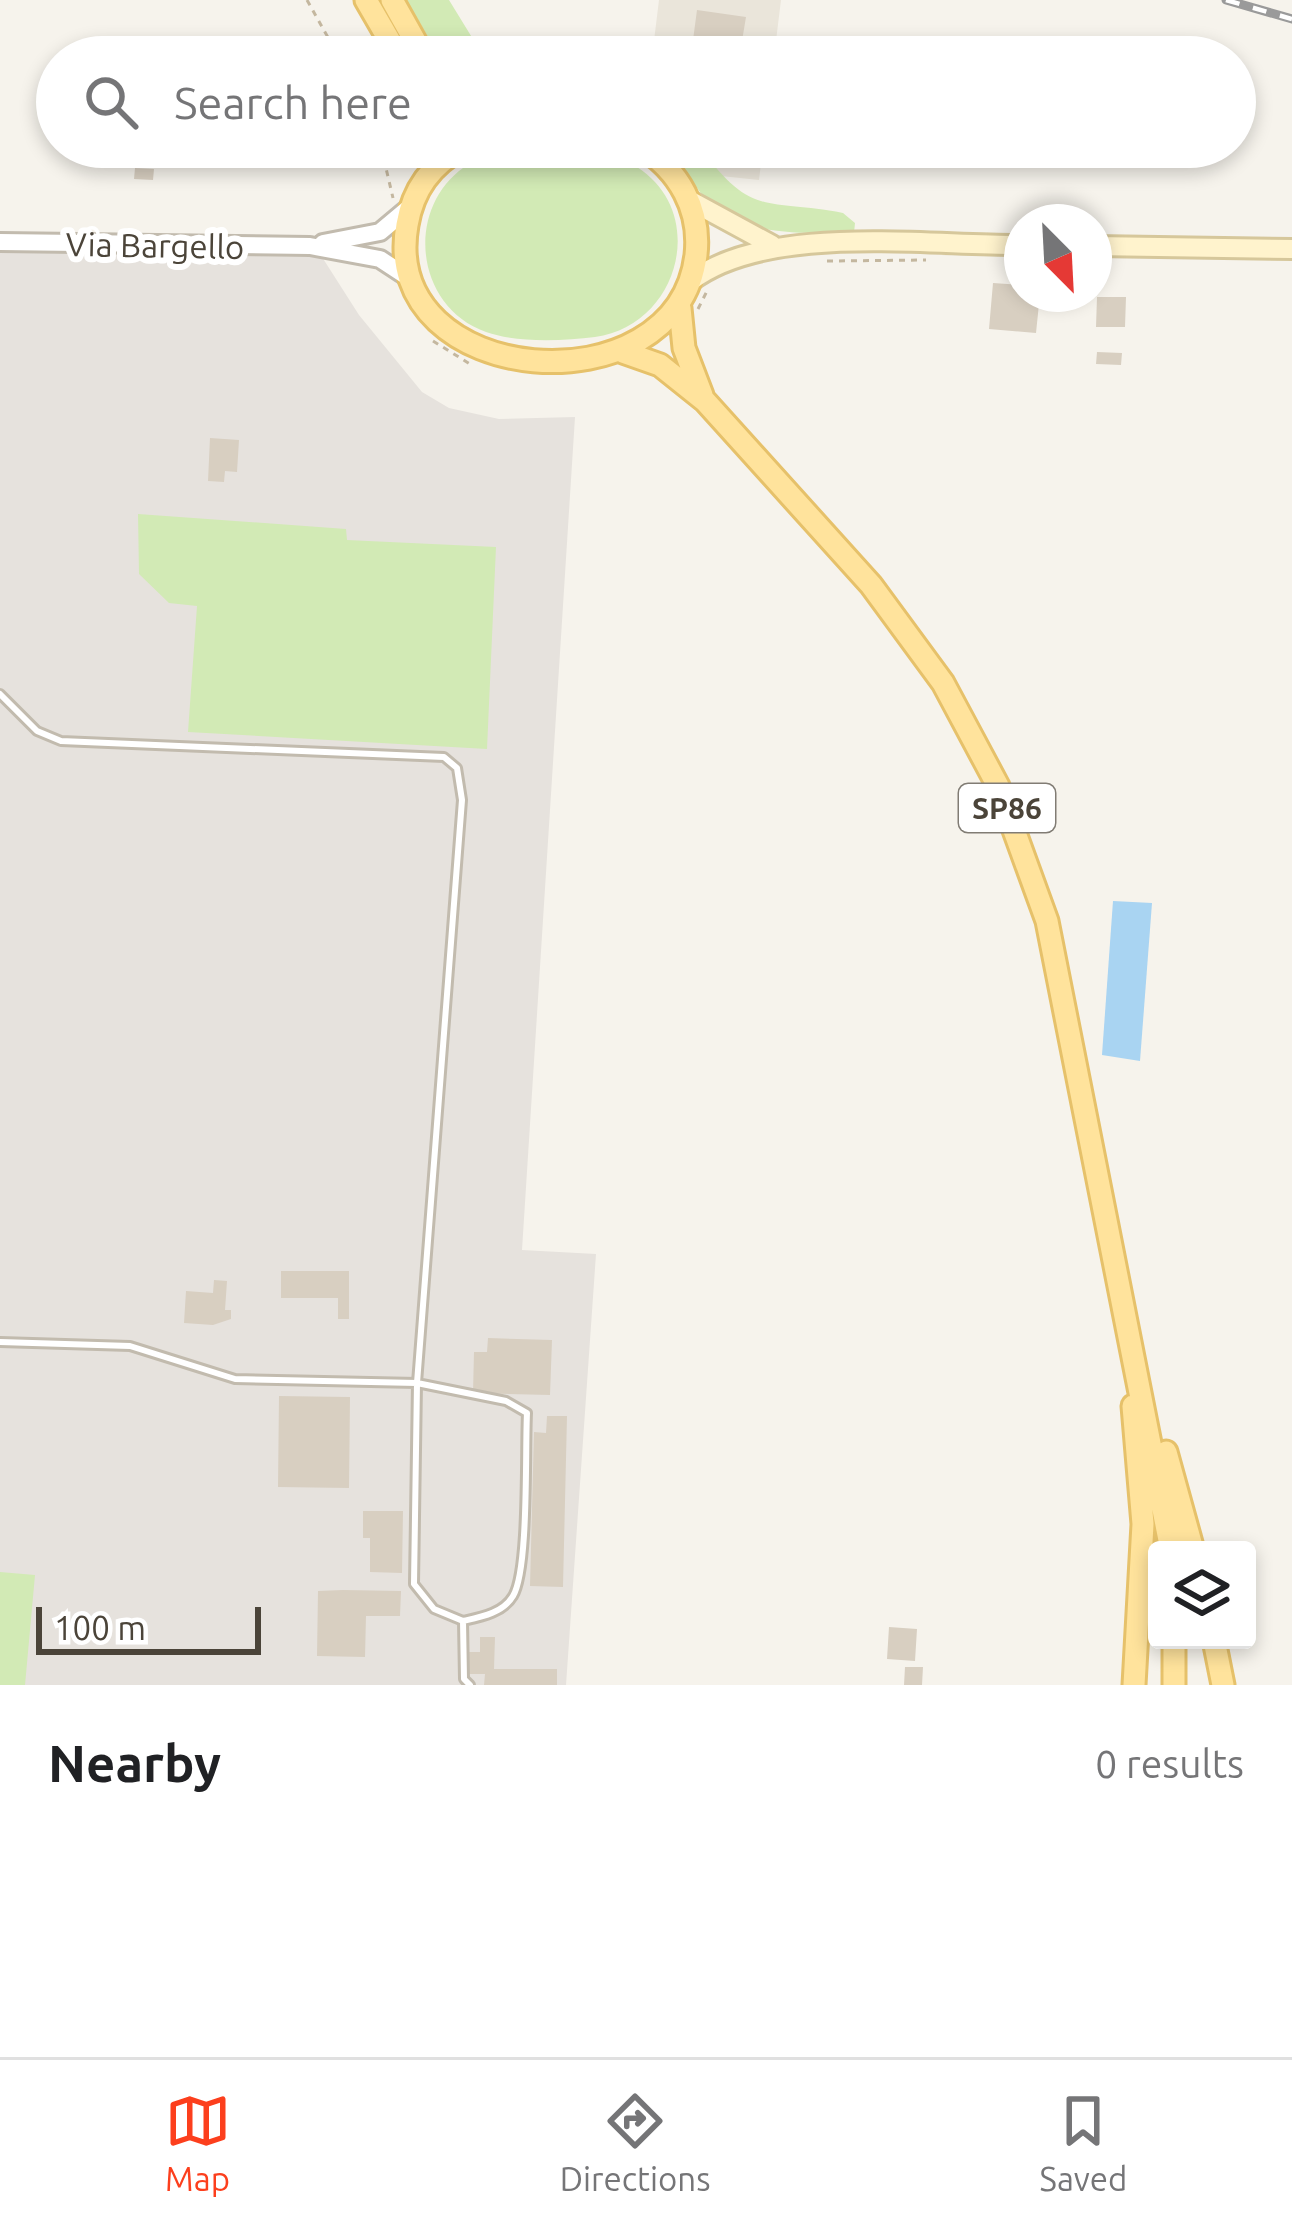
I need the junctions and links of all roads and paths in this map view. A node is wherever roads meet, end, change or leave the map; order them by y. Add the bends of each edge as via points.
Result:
1 (307, 0) edge
2 (366, 0) edge
3 (392, 0) edge
4 (327, 36) edge
5 (387, 36) edge
6 (412, 36) edge
7 (389, 168) edge
8 (426, 168) edge
9 (665, 168) edge
10 (689, 200) junction
11 (402, 205) junction
12 (0, 242) edge
13 (772, 245) junction
14 (1004, 245) edge
15 (310, 246) junction
16 (1112, 246) edge
17 (1292, 249) edge
18 (934, 260) dead end
19 (817, 261) dead end
20 (410, 278) junction
21 (717, 279) dead end
22 (691, 281) junction
23 (687, 313) junction
24 (623, 352) junction
25 (705, 400) junction
26 (0, 694) edge
27 (1125, 1304) junction
28 (0, 1342) edge
29 (417, 1383) junction
30 (1169, 1541) edge
31 (1191, 1541) edge
32 (463, 1621) junction
33 (1216, 1649) edge
34 (470, 1685) edge
35 (1134, 1685) edge
36 (1223, 1685) edge

1 - 4 path
2 - 5 main road
3 - 6 main road
7 - 11 path
8 - 11 main road
9 - 10 main road
10 - 13 main road
10 - 22 main road via 697,250
11 - 15 street, Via Bargello via 380,232
11 - 20 main road
12 - 15 street, Via Bargello
13 - 14 main road
13 - 22 main road via 724,259
15 - 20 street, Via Bargello via 380,259
16 - 17 main road
18 - 19 path
20 - 24 main road via 430,316 477,348 541,360
21 - 23 path
22 - 23 main road
23 - 24 main road
23 - 25 main road, SP86 via 684,348
24 - 25 main road, SP86 via 660,365
25 - 27 main road, SP86 via 906,630 998,786 1047,921
26 - 29 lane via 61,741 424,753 457,768 453,955
27 - 30 main road, SP86
27 - 31 main road
27 - 35 main road via 1143,1524
28 - 29 lane via 130,1346 235,1378
29 - 32 lane via 414,1584 434,1609
29 - 32 lane via 526,1413 513,1596 490,1615
32 - 34 lane
33 - 36 main road

